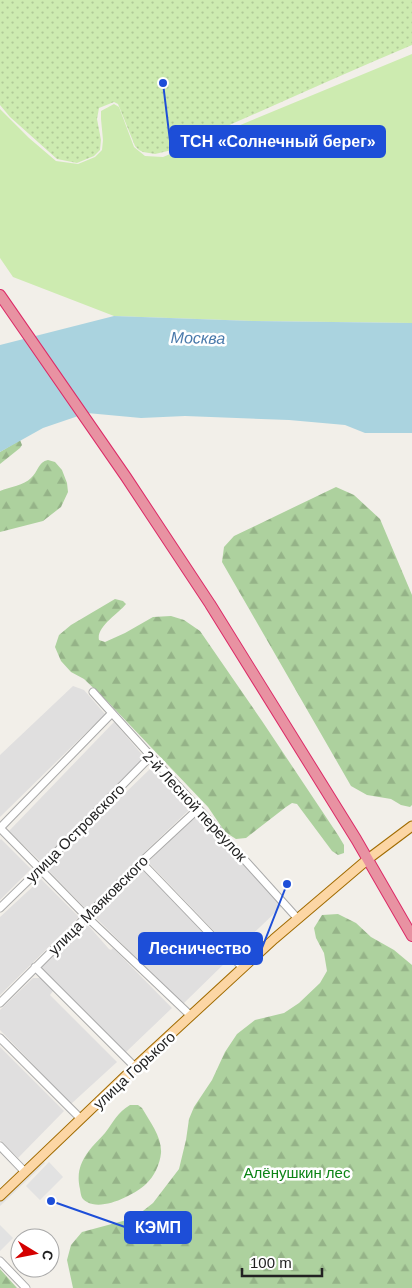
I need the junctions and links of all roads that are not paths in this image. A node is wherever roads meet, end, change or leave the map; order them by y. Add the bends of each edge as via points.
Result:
1 (0, 295) edge
2 (92, 692) dead end
3 (111, 714) junction
4 (150, 756) junction
5 (198, 809) junction
6 (412, 826) edge
7 (0, 828) edge
8 (368, 859) junction
9 (142, 862) junction
10 (40, 869) junction
11 (0, 908) edge
12 (87, 917) junction
13 (298, 919) junction
14 (412, 936) edge
15 (35, 967) junction
16 (243, 968) junction
17 (0, 1003) edge
18 (191, 1016) junction
19 (0, 1038) edge
20 (135, 1067) junction
21 (81, 1119) junction
22 (0, 1146) edge
23 (25, 1172) junction
24 (0, 1196) edge
25 (0, 1261) edge
26 (26, 1288) edge

1 - 8 highway via 210,604
2 - 3 street, 2-й Лесной переулок
3 - 4 street, 2-й Лесной переулок
3 - 7 street
4 - 5 street, 2-й Лесной переулок
4 - 10 street, улица Островского
5 - 9 street, улица Маяковского
5 - 13 street, 2-й Лесной переулок
6 - 8 main road, улица Горького
7 - 10 street
8 - 13 main road, улица Горького
8 - 14 highway
9 - 12 street, улица Маяковского
9 - 16 street
10 - 11 street, улица Островского
10 - 12 street
12 - 15 street, улица Маяковского
12 - 18 street
13 - 16 main road, улица Горького
15 - 17 street, улица Маяковского
15 - 20 street
16 - 18 main road, улица Горького
18 - 20 main road, улица Горького
19 - 21 street
20 - 21 main road, улица Горького
21 - 23 main road, улица Горького
22 - 23 street
23 - 24 main road, улица Горького
25 - 26 street

